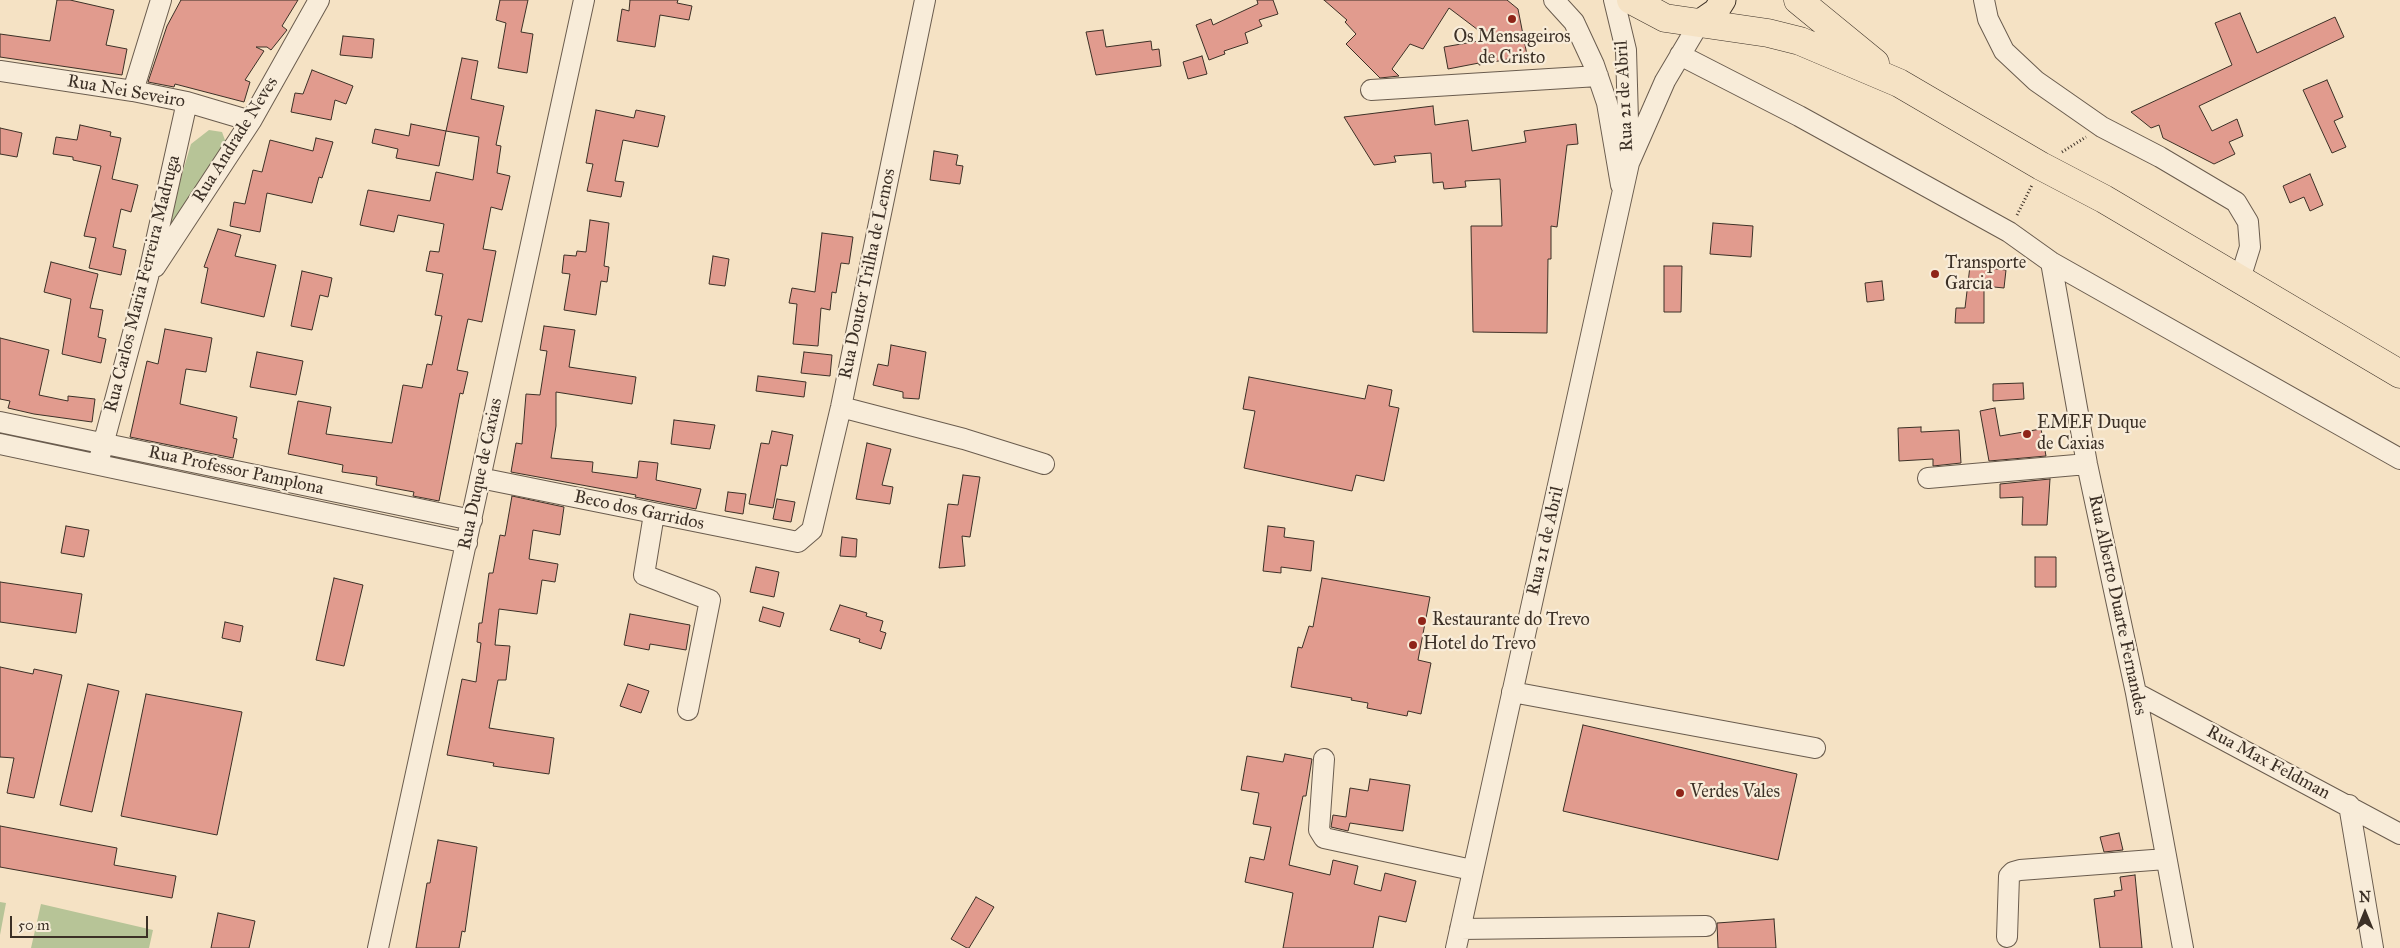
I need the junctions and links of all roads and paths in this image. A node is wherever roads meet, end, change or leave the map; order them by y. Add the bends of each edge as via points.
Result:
1 (161, 0) edge
2 (319, 0) edge
3 (584, 0) edge
4 (925, 0) edge
5 (1554, 0) edge
6 (1614, 0) edge
7 (1631, 0) edge
8 (1723, 0) edge
9 (1798, 0) edge
10 (1984, 0) edge
11 (1700, 22) junction
12 (1680, 55) junction
13 (0, 71) edge
14 (1598, 76) junction
15 (1899, 83) junction
16 (1371, 90) dead end
17 (133, 91) junction
18 (187, 102) junction
19 (251, 121) junction
20 (1629, 163) junction
21 (1623, 195) junction
22 (2051, 262) junction
23 (148, 277) junction
24 (2240, 279) junction
25 (2400, 374) edge
26 (841, 407) junction
27 (0, 422) edge
28 (0, 444) edge
29 (104, 444) junction
30 (2400, 459) edge
31 (1044, 464) dead end
32 (2087, 464) junction
33 (97, 466) junction
34 (480, 478) junction
35 (1928, 478) dead end
36 (654, 514) junction
37 (472, 520) junction
38 (798, 542) joint
39 (467, 543) junction
40 (1512, 692) junction
41 (2136, 693) junction
42 (688, 710) dead end
43 (1815, 748) dead end
44 (1324, 759) dead end
45 (2349, 805) junction
46 (2400, 834) edge
47 (2166, 859) junction
48 (1472, 870) junction
49 (1706, 926) dead end
50 (2007, 937) dead end
51 (1458, 938) edge
52 (378, 948) edge
53 (2183, 948) edge
54 (2373, 948) edge

1 - 17 street
2 - 19 street, Rua Andrade Neves
3 - 34 street, Rua Duque de Caxias
4 - 26 street, Rua Doutor Trilha de Lemos
5 - 14 street via 1574,22
6 - 20 street, Rua 21 de Abril via 1626,50
7 - 11 highway via 1665,18
8 - 11 main road via 1716,11
9 - 15 highway
10 - 24 street via 1988,19 2004,51 2036,81 2102,126 2236,202 2248,222 2250,247
11 - 12 street, Rua 21 de Abril
11 - 15 highway via 1768,33 1800,42
12 - 20 street, Rua 21 de Abril
12 - 22 street via 2009,232
13 - 17 street, Rua Nei Seveiro
14 - 16 street
14 - 21 street via 1607,103
15 - 24 highway
17 - 18 street, Rua Nei Seveiro
18 - 19 street, Rua Nei Seveiro
18 - 23 street, Rua Carlos Maria Ferreira Madruga
19 - 23 street, Rua Andrade Neves
20 - 21 street, Rua 21 de Abril
21 - 40 street, Rua 21 de Abril
22 - 30 street
22 - 32 street, Rua Alberto Duarte Fernandes
23 - 29 street, Rua Carlos Maria Ferreira Madruga
24 - 25 highway
26 - 31 street via 964,438
26 - 38 street, Rua Doutor Trilha de Lemos via 812,530
27 - 29 street, Rua Professor Pamplona
28 - 33 street, Rua Professor Pamplona
29 - 33 street, Rua Carlos Maria Ferreira Madruga
29 - 37 street, Rua Professor Pamplona
32 - 35 street
32 - 41 street, Rua Alberto Duarte Fernandes
33 - 39 street, Rua Professor Pamplona
34 - 36 street, Beco dos Garridos
34 - 37 street, Rua Duque de Caxias
36 - 38 street, Beco dos Garridos
36 - 42 street via 644,575 710,600
37 - 39 street, Rua Duque de Caxias
39 - 52 street, Rua Duque de Caxias
40 - 43 street
40 - 48 street, Rua 21 de Abril
41 - 45 street, Rua Max Feldman
41 - 47 street, Rua Alberto Duarte Fernandes
44 - 48 street via 1319,830 1324,838
45 - 46 street, Rua Max Feldman
45 - 54 street
47 - 50 street via 2013,872 2009,876
47 - 53 street, Rua Alberto Duarte Fernandes
48 - 51 street, Rua 21 de Abril
49 - 51 street

